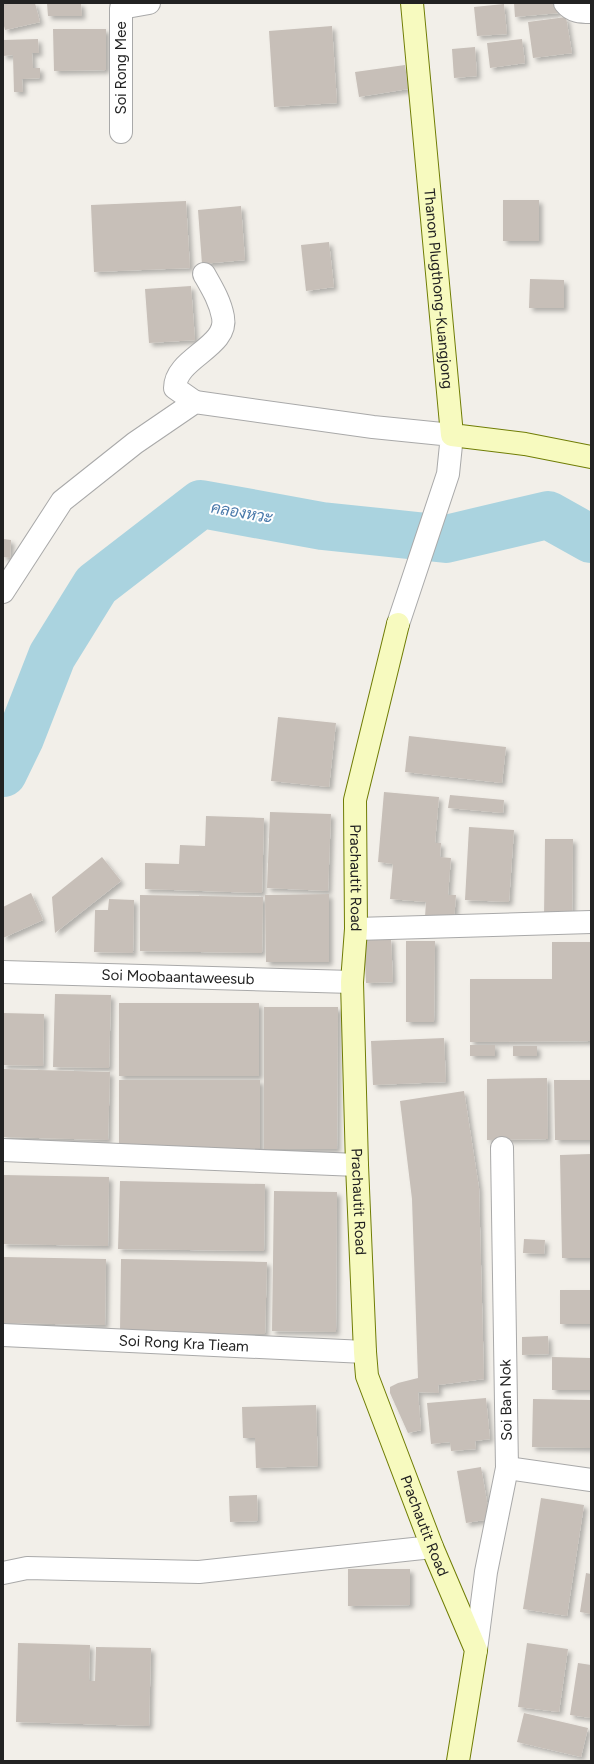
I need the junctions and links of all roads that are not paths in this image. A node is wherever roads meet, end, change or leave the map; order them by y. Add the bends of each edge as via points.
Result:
1 (149, 3) edge
2 (412, 3) edge
3 (566, 3) edge
4 (591, 12) edge
5 (121, 132) dead end
6 (204, 274) dead end
7 (195, 402) junction
8 (452, 435) junction
9 (591, 457) edge
10 (3, 592) edge
11 (591, 922) edge
12 (356, 929) junction
13 (3, 972) edge
14 (352, 982) junction
15 (502, 1148) dead end
16 (3, 1150) edge
17 (357, 1166) junction
18 (3, 1335) edge
19 (365, 1352) junction
20 (507, 1468) junction
21 (591, 1480) edge
22 (432, 1547) junction
23 (3, 1573) edge
24 (476, 1650) junction
25 (458, 1761) edge

1 - 5 street, Soi Rong Mee via 120,8
2 - 8 street, Thanon Plugthong-Kuangjong
3 - 4 street via 578,12
6 - 7 street via 224,318 217,338 179,372 174,380 174,388
7 - 8 street via 373,428
7 - 10 street via 135,443 62,501
8 - 9 street via 525,444
8 - 12 street, Prachautit Road via 448,474 398,624 355,800
11 - 12 street
12 - 14 street, Prachautit Road
13 - 14 street, Soi Moobaantaweesub
14 - 17 street, Prachautit Road
15 - 20 street, Soi Ban Nok
16 - 17 street
17 - 19 street, Prachautit Road
18 - 19 street, Soi Rong Kra Tieam
19 - 22 street, Prachautit Road via 367,1376
20 - 21 street
20 - 24 street, Soi Ban Nok via 486,1572
22 - 23 street via 199,1572 27,1568
22 - 24 street, Prachautit Road
24 - 25 street

